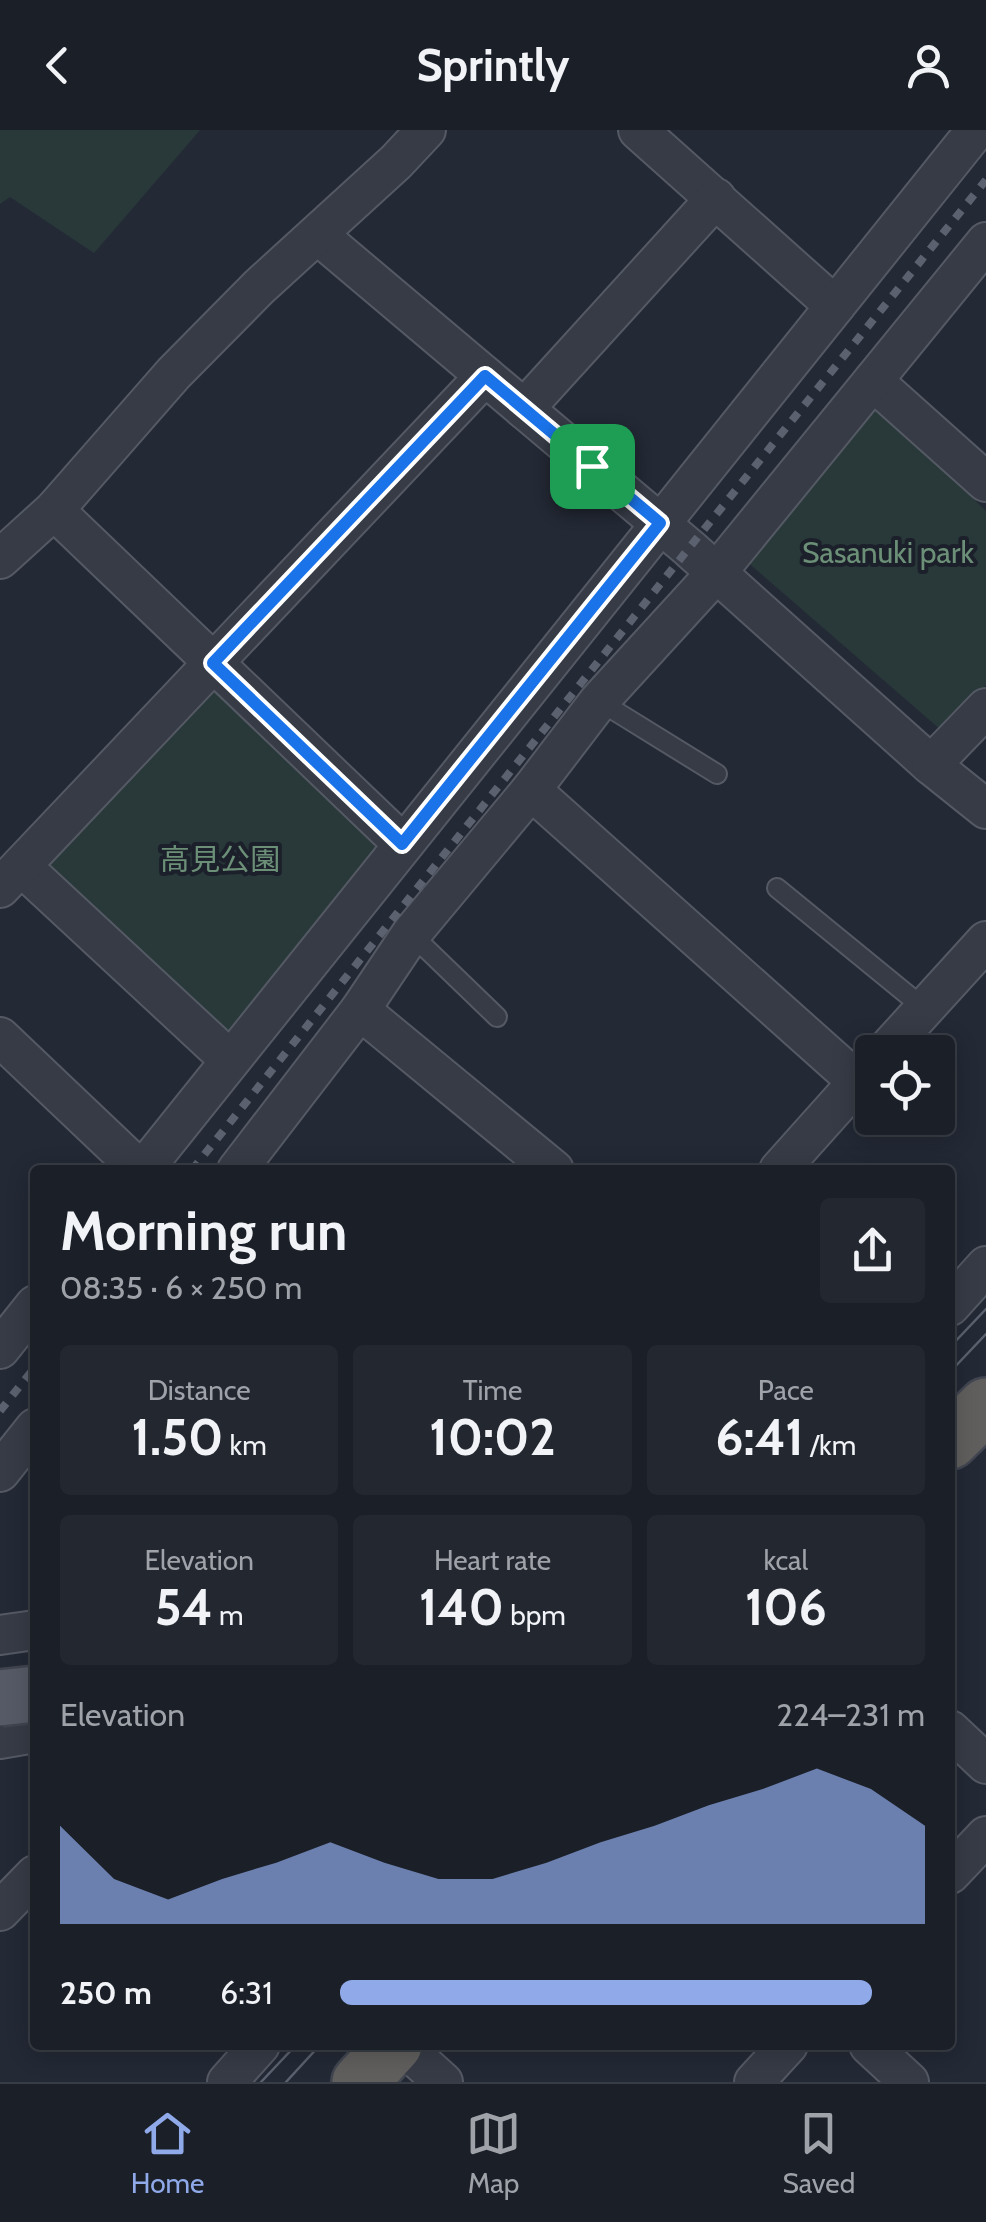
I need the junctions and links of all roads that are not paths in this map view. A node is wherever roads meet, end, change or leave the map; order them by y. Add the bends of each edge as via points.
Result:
1 (426, 130) edge
2 (638, 130) edge
3 (976, 130) edge
4 (716, 198) junction
5 (318, 235) junction
6 (986, 242) edge
7 (835, 306) junction
8 (485, 376) junction
9 (873, 382) junction
10 (524, 409) junction
11 (986, 482) edge
12 (54, 510) junction
13 (660, 523) junction
14 (0, 559) edge
15 (717, 572) junction
16 (213, 663) junction
17 (599, 700) junction
18 (986, 708) edge
19 (931, 765) junction
20 (717, 774) dead end
21 (530, 790) junction
22 (986, 809) edge
23 (402, 844) junction
24 (10, 877) edge
25 (777, 888) dead end
26 (412, 934) junction
27 (986, 941) edge
28 (925, 1009) junction
29 (360, 1010) junction
30 (497, 1017) dead end
31 (901, 1035) edge
32 (0, 1037) edge
33 (230, 1060) junction
34 (855, 1066) edge
35 (855, 1085) edge
36 (136, 1165) edge
37 (145, 1165) edge
38 (240, 1165) edge
39 (548, 1165) edge
40 (785, 1165) edge
41 (986, 1266) edge
42 (955, 1300) edge
43 (30, 1311) edge
44 (0, 1349) edge
45 (986, 1406) edge
46 (30, 1434) edge
47 (955, 1437) edge
48 (0, 1472) edge
49 (30, 1631) edge
50 (0, 1634) edge
51 (30, 1695) edge
52 (0, 1698) edge
53 (30, 1713) edge
54 (30, 1734) edge
55 (955, 1735) edge
56 (0, 1739) edge
57 (986, 1764) edge
58 (986, 1836) edge
59 (955, 1869) edge
60 (30, 1880) edge
61 (0, 1911) edge
62 (256, 2050) edge
63 (389, 2050) edge
64 (408, 2050) edge
65 (783, 2050) edge
66 (875, 2050) edge
67 (227, 2082) edge
68 (360, 2082) edge
69 (443, 2082) edge
70 (754, 2082) edge
71 (909, 2082) edge

1 - 5 street
2 - 4 street
3 - 7 street
4 - 7 street
4 - 10 street
5 - 8 street
5 - 12 street via 174,373
6 - 9 street
7 - 13 street
8 - 10 street
8 - 16 street
9 - 11 street
9 - 15 street
10 - 13 street
12 - 14 street
12 - 16 street
13 - 15 street
13 - 23 street
15 - 17 street
15 - 19 street
16 - 23 street
16 - 24 street
17 - 20 lane
17 - 21 street
18 - 19 street
19 - 22 street
21 - 26 street
21 - 34 street
23 - 33 street
24 - 33 street
25 - 28 lane
26 - 29 street
26 - 30 lane
27 - 28 street
28 - 31 street
29 - 38 street
29 - 39 street
32 - 36 street
33 - 37 street
35 - 40 street
41 - 42 street
43 - 44 street
45 - 47 highway
46 - 48 street
49 - 50 street
51 - 52 main road, bridge
52 - 53 street
54 - 56 street
55 - 57 street
58 - 59 street
60 - 61 street
62 - 67 street
63 - 68 highway
64 - 69 street
65 - 70 street
66 - 71 street

